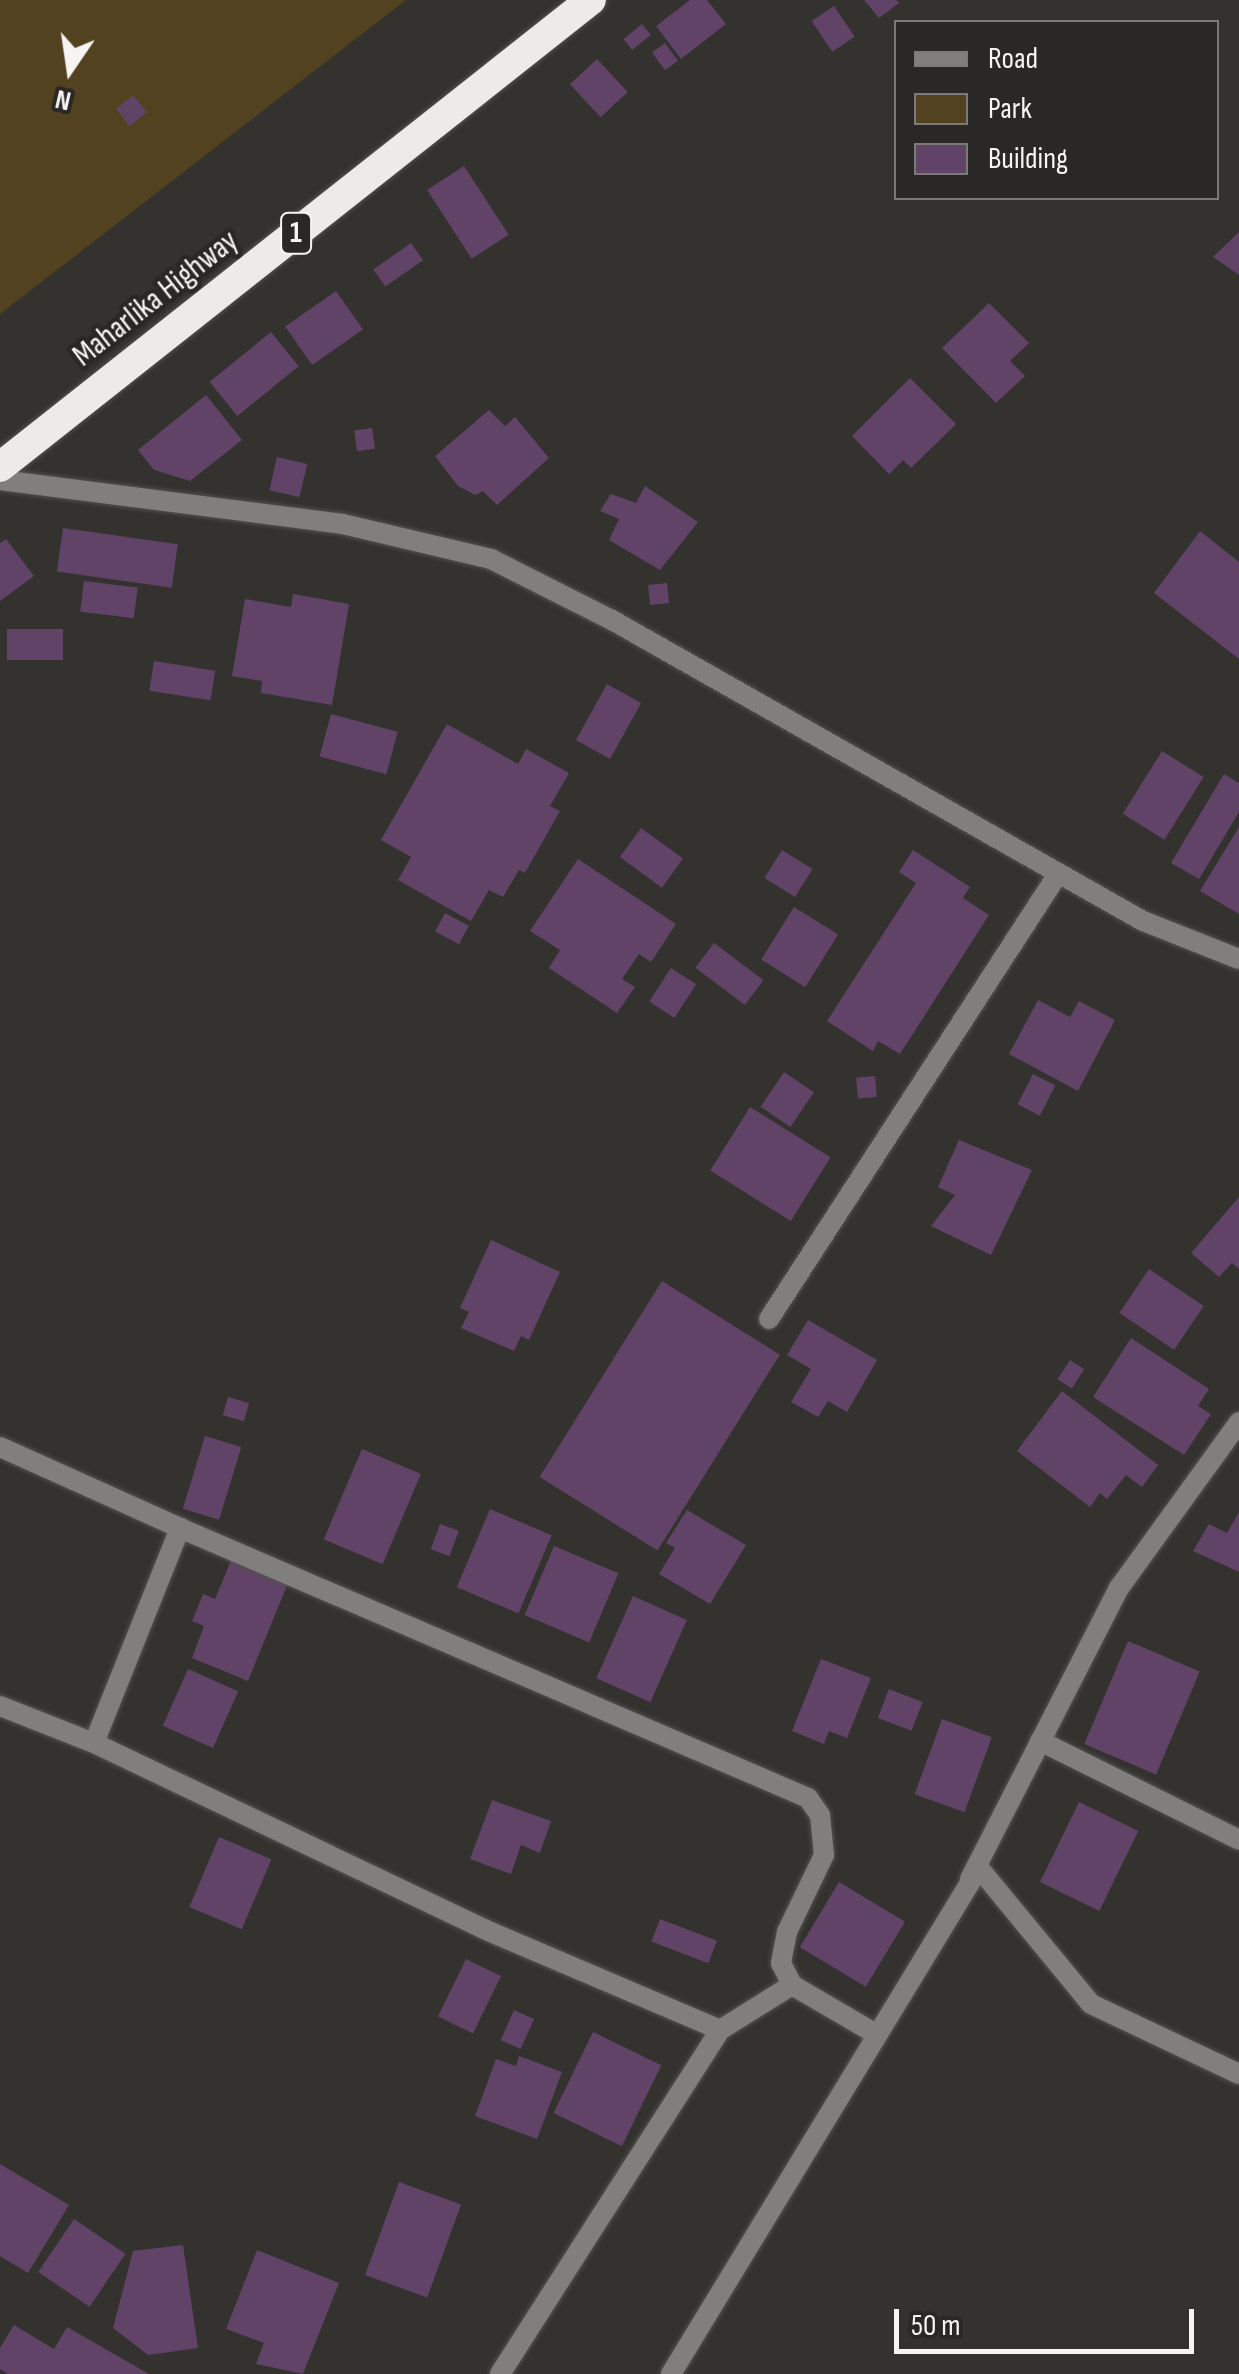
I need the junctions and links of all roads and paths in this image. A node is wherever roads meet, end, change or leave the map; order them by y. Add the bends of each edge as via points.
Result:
1 (591, 0) edge
2 (0, 466) edge
3 (0, 480) edge
4 (1058, 874) junction
5 (1239, 959) edge
6 (769, 1319) dead end
7 (1239, 1422) edge
8 (0, 1447) edge
9 (180, 1528) junction
10 (0, 1706) edge
11 (1040, 1741) junction
12 (94, 1743) junction
13 (1239, 1840) edge
14 (978, 1868) junction
15 (792, 1985) junction
16 (720, 2030) junction
17 (874, 2033) junction
18 (1239, 2074) edge
19 (500, 2374) edge
20 (672, 2374) edge

1 - 2 highway, Maharlika Highway / 1
3 - 4 street via 343,524 490,559 612,620
4 - 5 street via 1143,922
4 - 6 street
7 - 11 street via 1119,1588
8 - 9 street
9 - 12 street
9 - 15 street via 808,1798 820,1814 824,1855 782,1946 781,1963
10 - 12 street
11 - 13 street
11 - 14 street via 966,1885
12 - 16 street via 469,1922
14 - 17 street
14 - 18 street via 1091,2004
15 - 16 street
15 - 17 street
16 - 19 street
17 - 20 street

